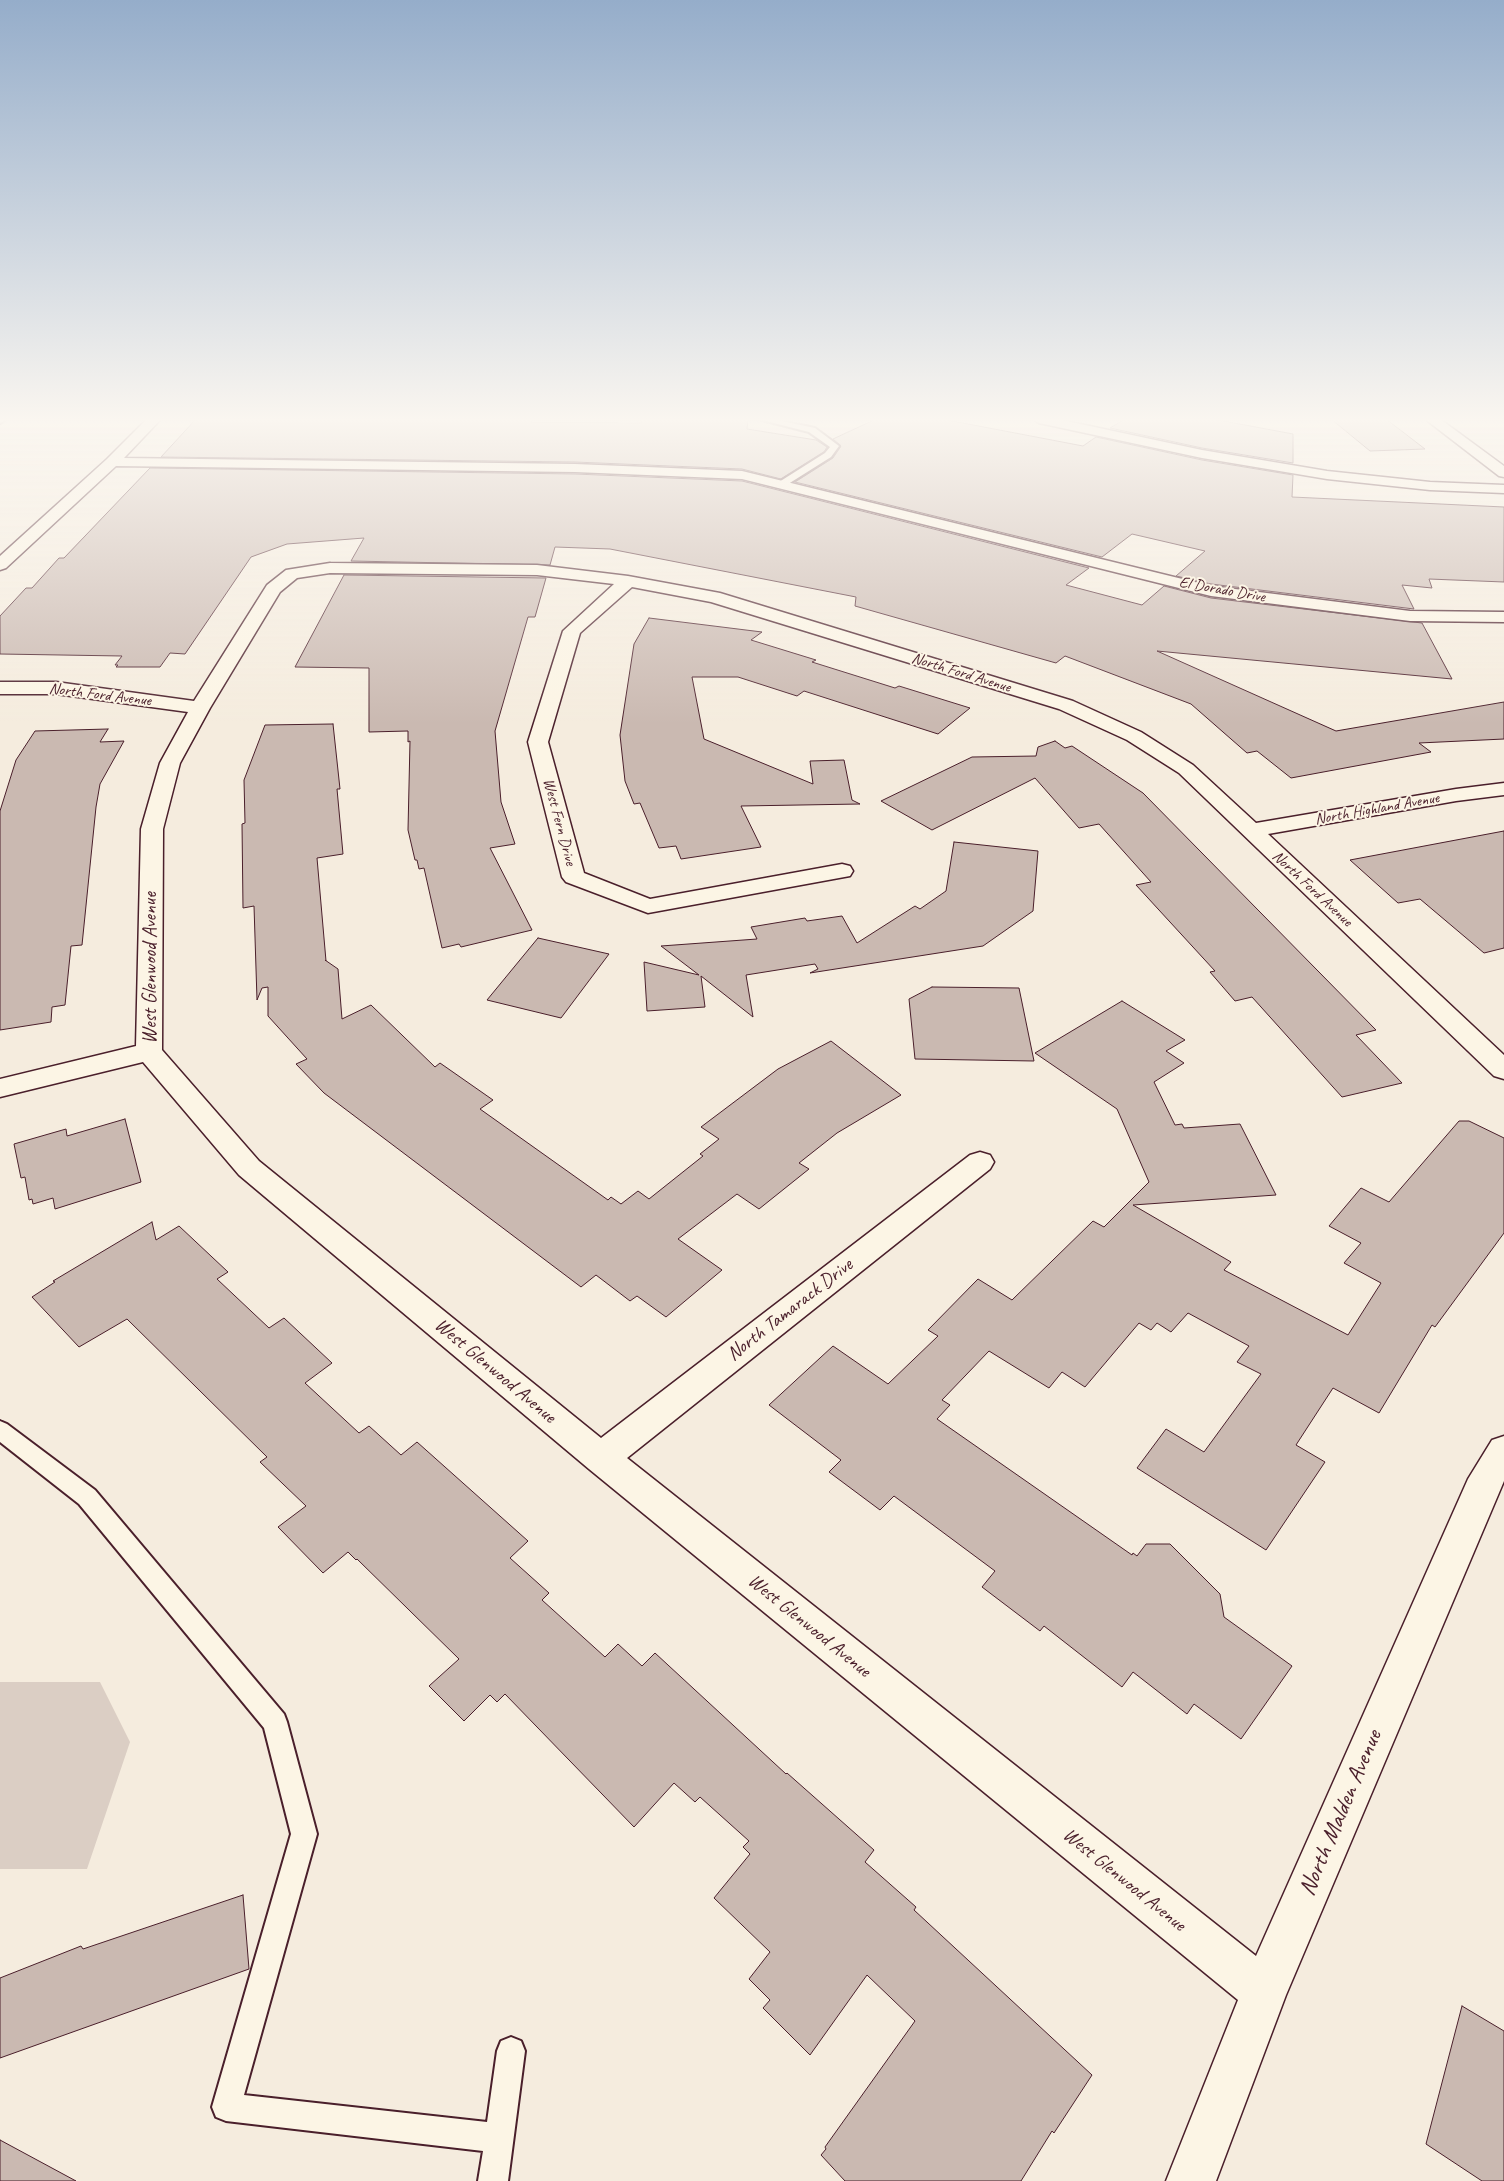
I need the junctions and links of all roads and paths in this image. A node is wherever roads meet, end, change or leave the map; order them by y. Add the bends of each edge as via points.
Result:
1 (49, 521) edge
2 (929, 521) edge
3 (0, 566) edge
4 (292, 574) joint
5 (628, 581) junction
6 (1504, 617) edge
7 (0, 688) edge
8 (200, 708) junction
9 (1504, 790) edge
10 (1250, 831) junction
11 (842, 871) dead end
12 (150, 1052) junction
13 (1504, 1070) edge
14 (0, 1088) edge
15 (980, 1162) dead end
16 (0, 1430) edge
17 (1504, 1451) edge
18 (601, 1458) junction
19 (1264, 1992) junction
20 (511, 2051) dead end
21 (499, 2138) junction
22 (493, 2181) edge
23 (1191, 2181) edge

1 - 3 street
2 - 6 street, El Dorado Drive via 1211,591 1410,616
4 - 5 street, North Ford Avenue via 330,568 537,570
4 - 8 street, West Glenwood Avenue via 273,589
5 - 10 street, North Ford Avenue via 714,597 1066,704 1134,736 1186,769
5 - 11 street, West Fern Drive via 572,631 538,742 574,877 648,906
7 - 8 street, North Ford Avenue via 56,688
8 - 12 street, West Glenwood Avenue via 170,763 152,829
9 - 10 street, North Highland Avenue via 1456,795
10 - 13 street, North Ford Avenue
12 - 14 street
12 - 18 street, West Glenwood Avenue via 249,1168
15 - 18 street, North Tamarack Drive
16 - 21 lane via 87,1497 275,1722 304,1834 226,2106
17 - 19 street, North Malden Avenue via 1486,1479
18 - 19 street, West Glenwood Avenue
19 - 23 street, North Malden Avenue
20 - 21 lane
21 - 22 lane

